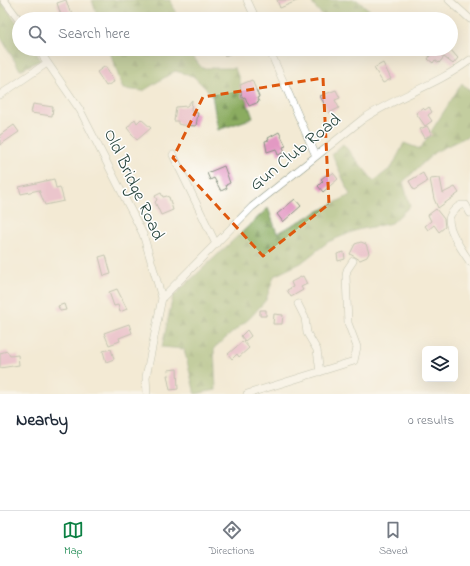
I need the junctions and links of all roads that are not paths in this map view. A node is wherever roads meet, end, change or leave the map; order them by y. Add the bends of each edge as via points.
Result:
1 (4, 0) edge
2 (247, 0) edge
3 (449, 0) edge
4 (13, 12) edge
5 (253, 12) edge
6 (470, 19) edge
7 (42, 56) edge
8 (272, 56) edge
9 (470, 60) edge
10 (47, 63) junction
11 (0, 95) edge
12 (173, 155) dead end
13 (316, 156) junction
14 (470, 212) edge
15 (216, 244) junction
16 (353, 261) dead end
17 (470, 262) edge
18 (162, 298) junction
19 (298, 304) dead end
20 (320, 372) junction
21 (147, 394) edge
22 (248, 394) edge

1 - 4 street
2 - 5 street
3 - 6 street
7 - 10 street, Old Bridge Road
8 - 13 street
9 - 13 street, Gun Club Road via 440,80 381,106
10 - 11 street
10 - 18 street, Old Bridge Road via 80,110 143,234
12 - 15 street
13 - 15 street, Gun Club Road via 252,207
14 - 17 street via 466,205 461,205 451,214 449,220 451,231
15 - 18 street, Gun Club Road
16 - 20 street via 346,276 348,323 358,351 354,362
18 - 21 street, Old Bridge Road via 146,377
19 - 20 street via 305,318 307,333 317,350
20 - 22 street

